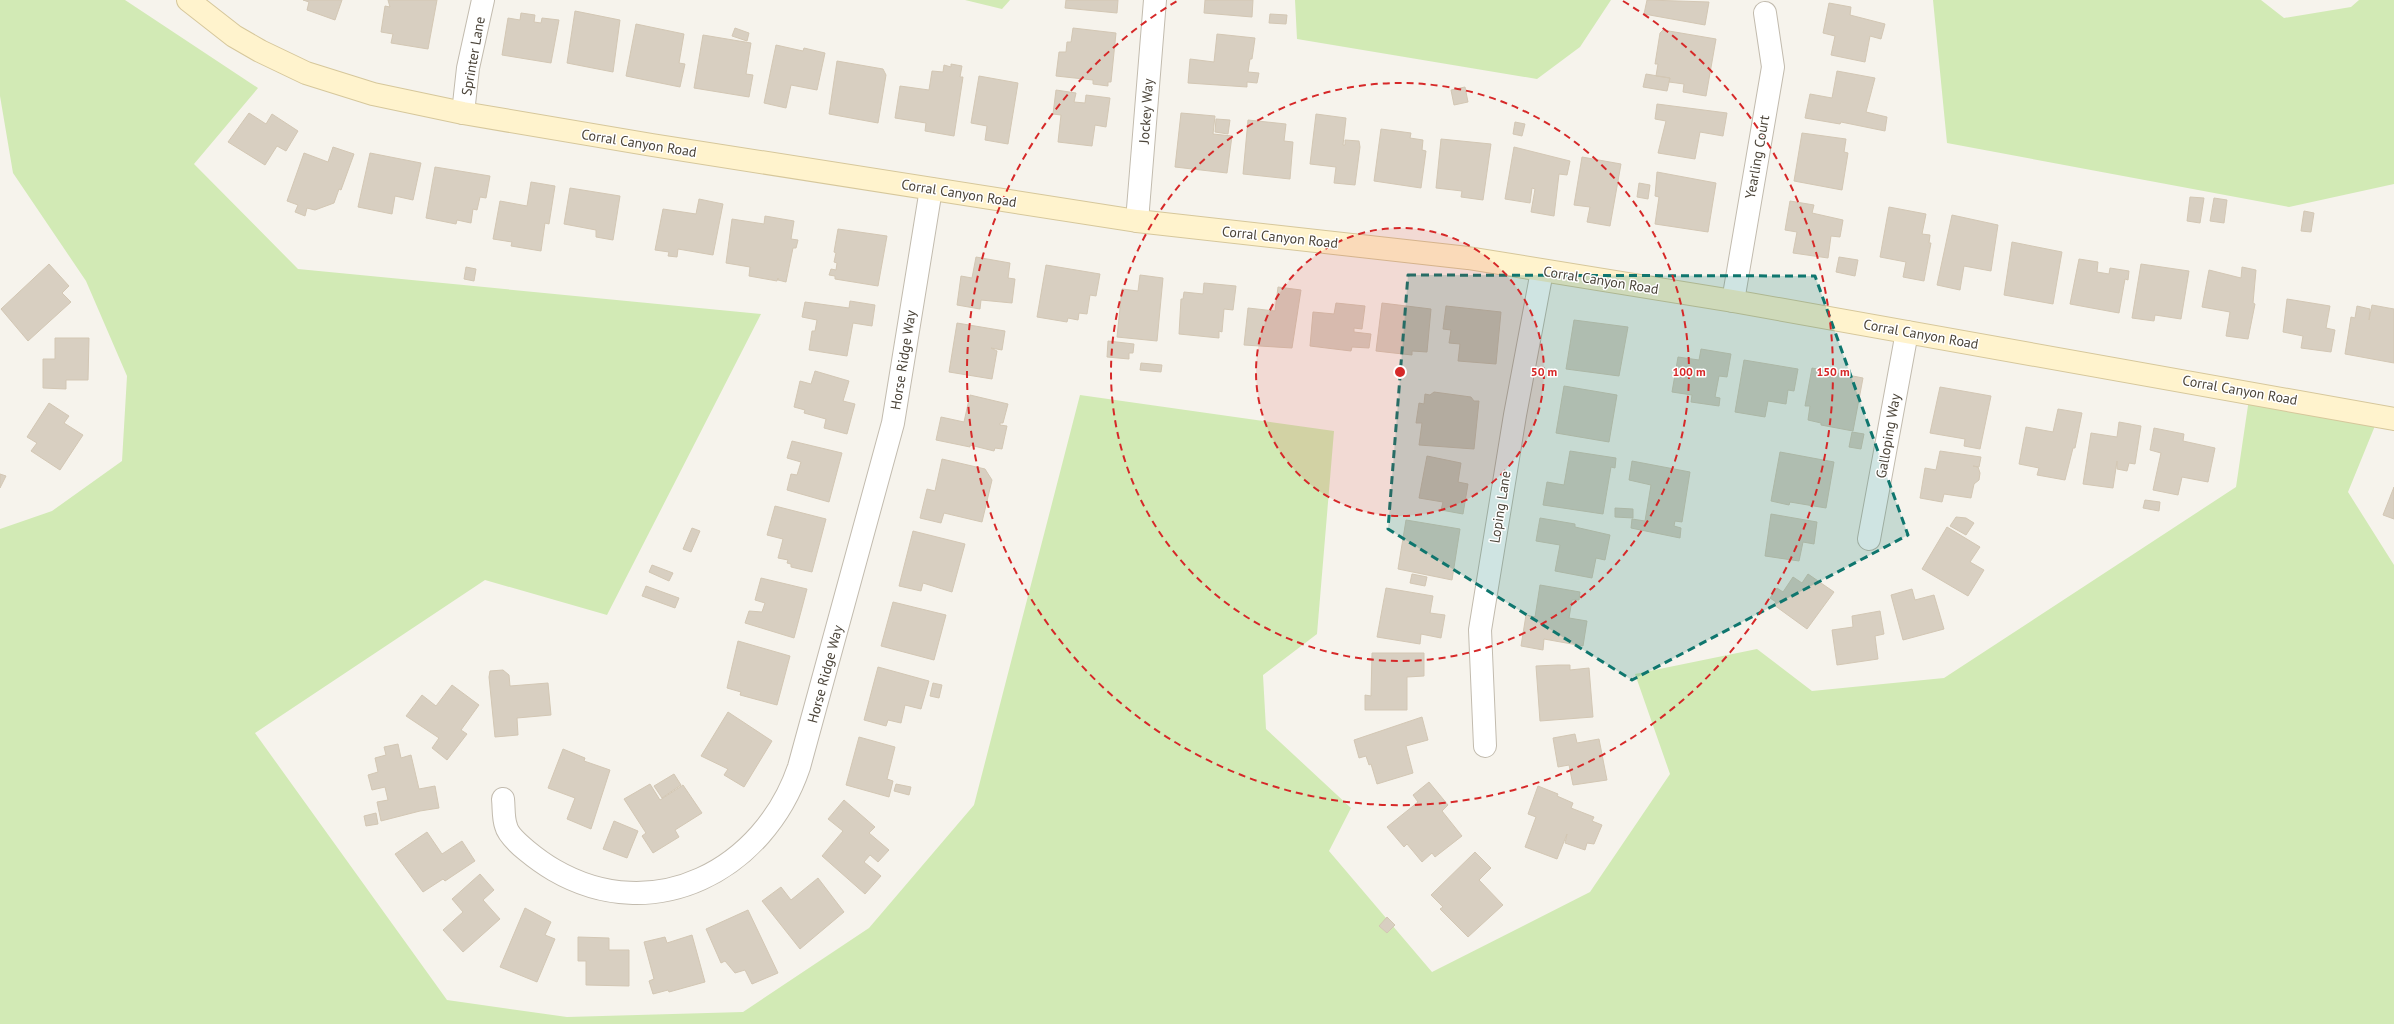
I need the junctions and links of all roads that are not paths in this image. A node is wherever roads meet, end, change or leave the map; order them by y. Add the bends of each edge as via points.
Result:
1 (188, 0) edge
2 (483, 0) edge
3 (1155, 0) edge
4 (1765, 13) dead end
5 (463, 113) junction
6 (931, 189) junction
7 (1137, 221) junction
8 (1542, 271) junction
9 (1732, 301) junction
10 (1907, 332) junction
11 (2394, 419) edge
12 (1869, 540) dead end
13 (1485, 746) dead end
14 (503, 799) dead end

1 - 5 main road, Corral Canyon Road via 216,23 260,51 315,77 373,94
2 - 5 street, Sprinter Lane via 468,68
3 - 7 street, Jockey Way
4 - 9 street, Yearling Court via 1773,67
5 - 6 main road, Corral Canyon Road
6 - 7 main road, Corral Canyon Road
6 - 14 street, Horse Ridge Way via 893,423 799,767 775,819 750,848 734,861 699,880 660,891 619,891 579,882 546,866 527,851 506,828
7 - 8 main road, Corral Canyon Road via 1468,258
8 - 9 main road, Corral Canyon Road
8 - 13 street, Loping Lane via 1515,415 1480,630
9 - 10 main road, Corral Canyon Road
10 - 11 main road, Corral Canyon Road
10 - 12 street, Galloping Way

